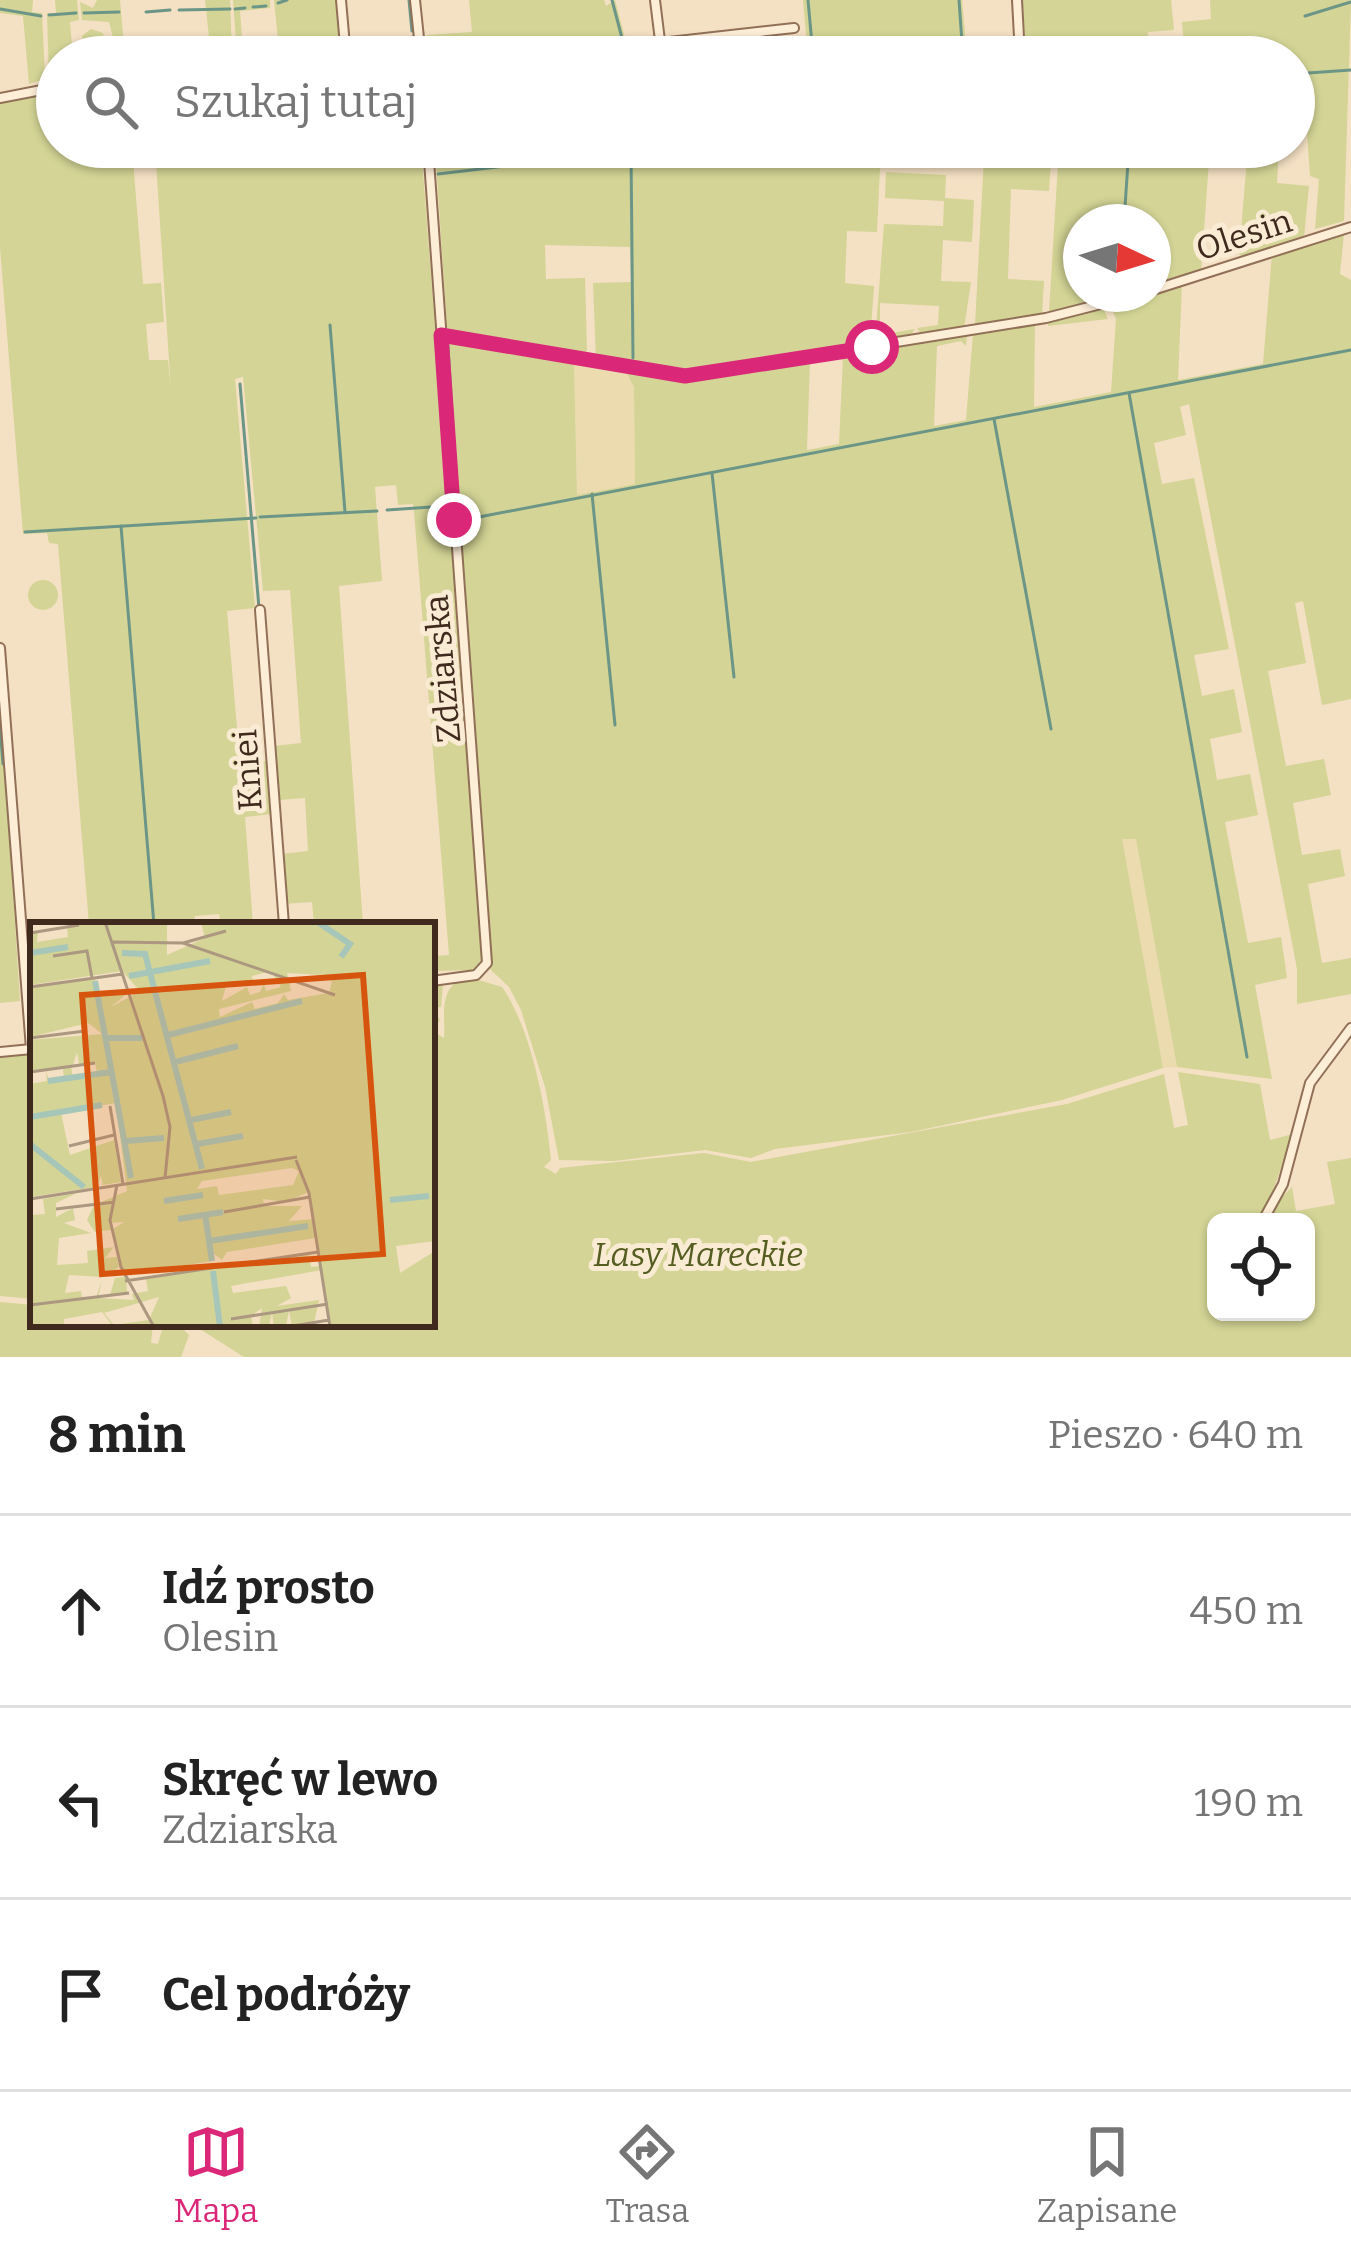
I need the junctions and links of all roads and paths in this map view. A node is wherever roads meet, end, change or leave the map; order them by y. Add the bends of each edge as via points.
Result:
1 (341, 0) edge
2 (416, 0) edge
3 (655, 0) edge
4 (1017, 0) edge
5 (794, 28) dead end
6 (344, 36) edge
7 (419, 36) edge
8 (659, 36) edge
9 (723, 36) edge
10 (1019, 36) edge
11 (36, 91) edge
12 (0, 98) edge
13 (429, 168) edge
14 (1351, 226) edge
15 (1171, 284) edge
16 (1070, 312) edge
17 (441, 335) junction
18 (260, 610) dead end
19 (0, 648) edge
20 (284, 922) edge
21 (435, 980) edge
22 (30, 1024) edge
23 (1351, 1028) edge
24 (30, 1049) edge
25 (0, 1052) edge
26 (1267, 1213) edge

1 - 6 street
2 - 7 street
3 - 8 street
4 - 10 street
5 - 9 street
11 - 12 street
13 - 17 street, Zdziarska
14 - 15 street, Olesin
16 - 17 street via 685,376
17 - 21 street, Zdziarska via 484,970
18 - 20 street, Kniei
19 - 22 street
23 - 26 street via 1310,1083 1283,1184
24 - 25 street

